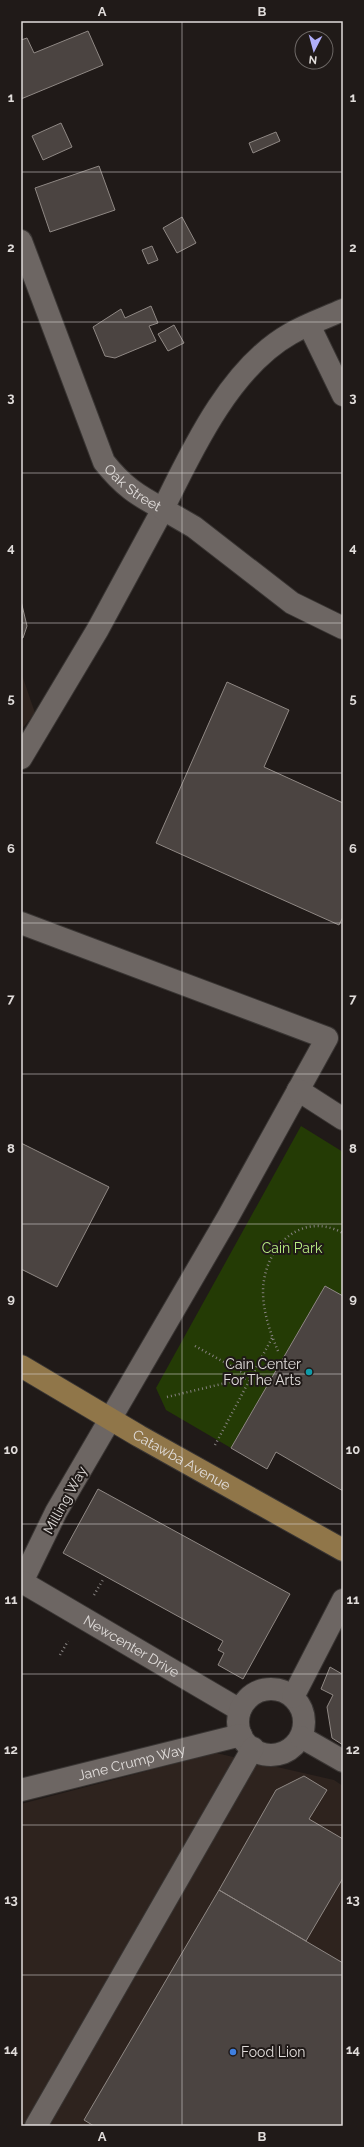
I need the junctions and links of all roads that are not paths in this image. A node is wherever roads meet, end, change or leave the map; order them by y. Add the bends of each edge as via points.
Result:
1 (21, 241) edge
2 (343, 310) edge
3 (309, 324) junction
4 (343, 395) edge
5 (163, 510) junction
6 (343, 628) edge
7 (21, 758) edge
8 (21, 923) edge
9 (298, 1090) junction
10 (343, 1119) edge
11 (21, 1366) edge
12 (111, 1420) junction
13 (343, 1550) edge
14 (21, 1583) edge
15 (343, 1600) edge
16 (293, 1697) junction
17 (240, 1710) junction
18 (301, 1737) junction
19 (247, 1742) junction
20 (343, 1761) edge
21 (21, 1790) edge
22 (36, 2126) edge

1 - 5 street, Oak Street via 104,462 119,481
2 - 3 street
3 - 4 street
3 - 5 street via 289,334 260,357 237,381 195,443
5 - 6 street via 194,527 292,603
5 - 7 street, Oak Street via 98,629
8 - 9 street, Milling Way via 327,1038
9 - 10 street
9 - 12 street, Milling Way via 225,1214
11 - 12 main road, Catawba Avenue
12 - 13 main road, Catawba Avenue
12 - 14 street, Milling Way via 56,1512
14 - 17 street, Newcenter Drive
15 - 16 street
16 - 17 street via 284,1691 263,1690 245,1701
16 - 18 street via 304,1715
17 - 19 street via 239,1727
18 - 19 street, Jane Crump Way via 285,1752 263,1754
18 - 20 street
19 - 21 street, Jane Crump Way
19 - 22 street

